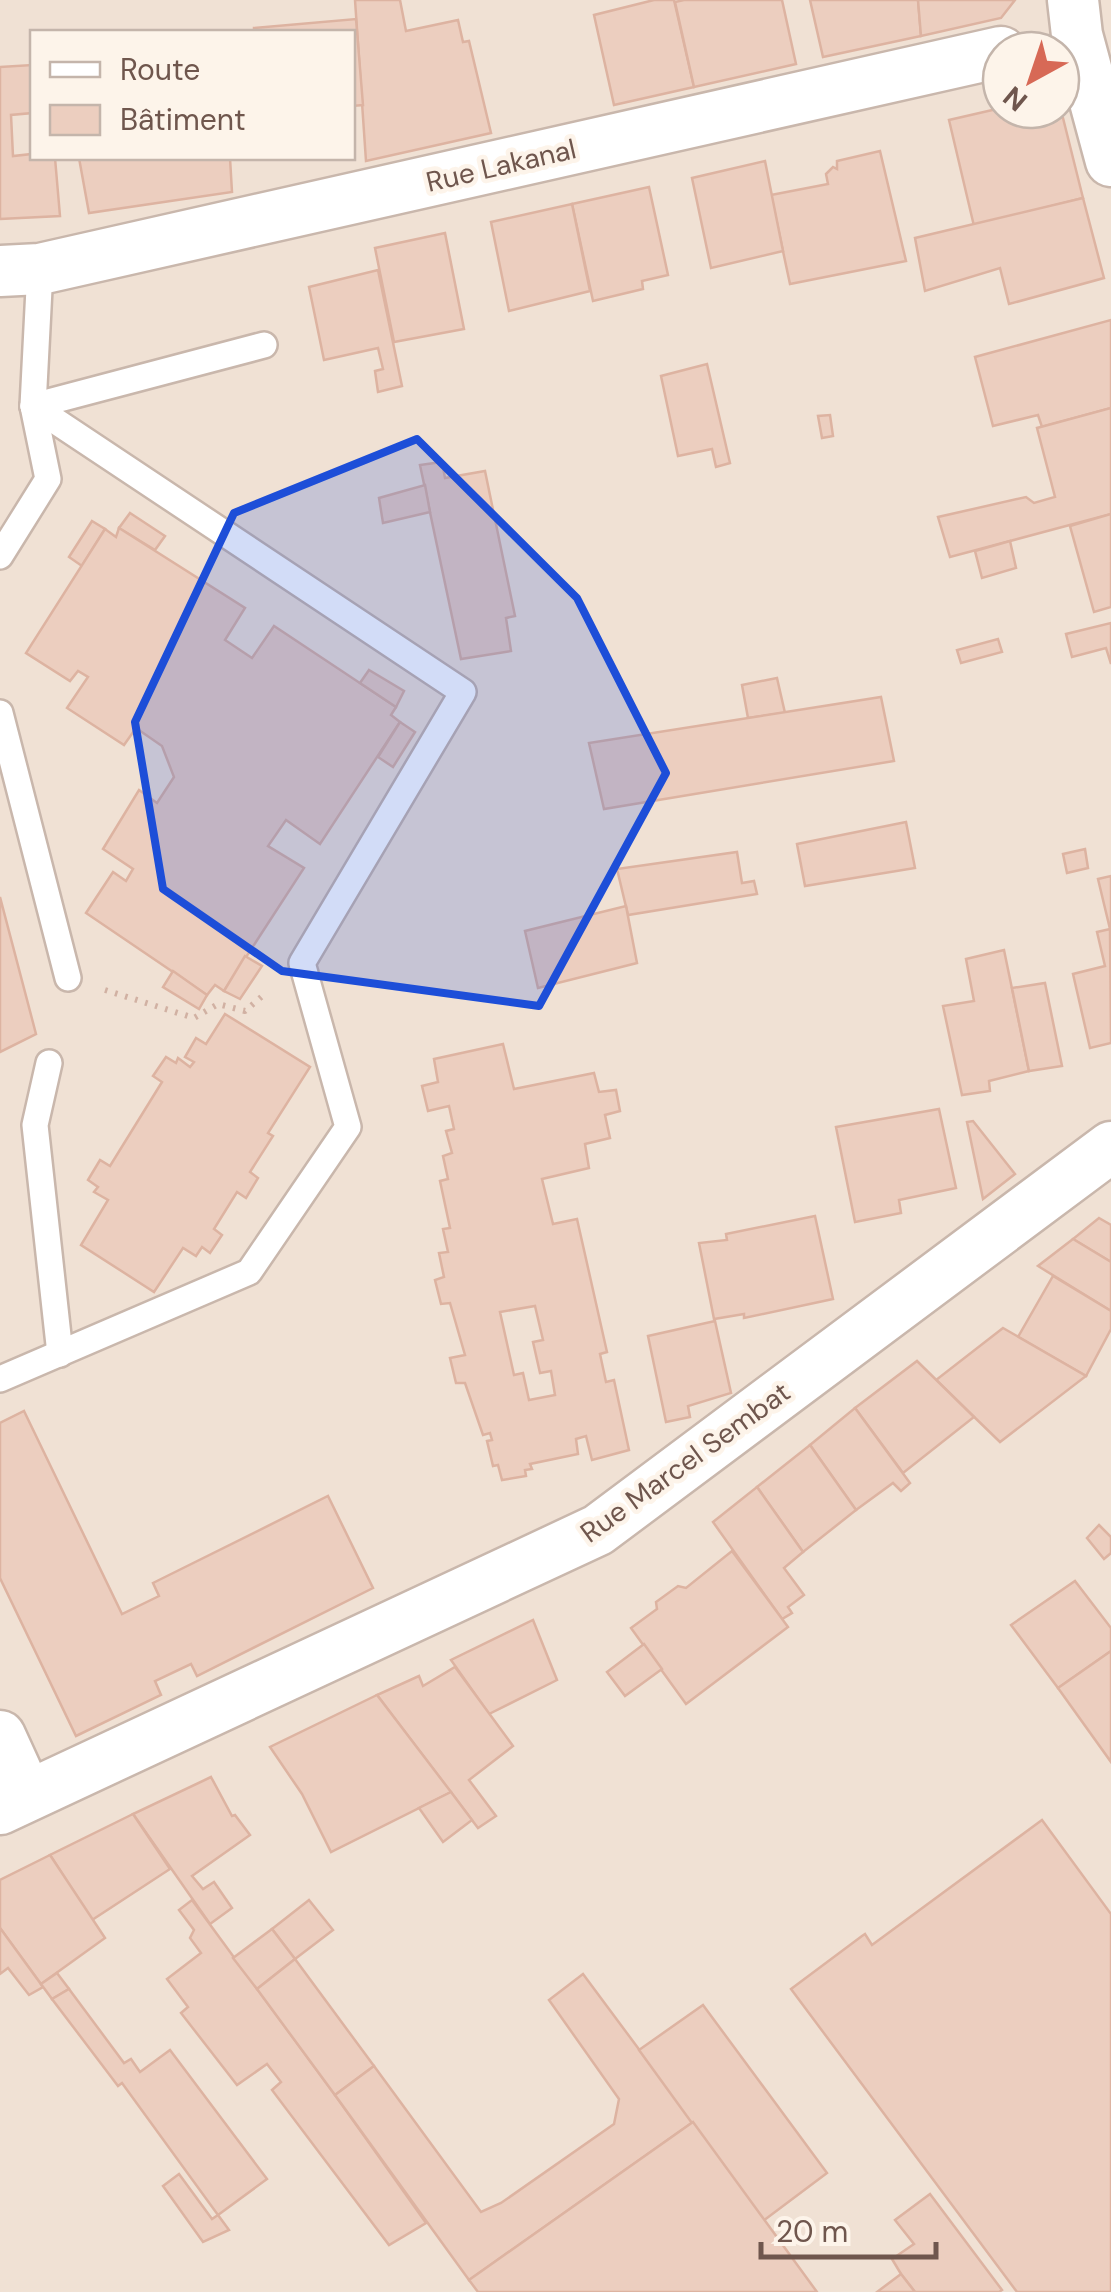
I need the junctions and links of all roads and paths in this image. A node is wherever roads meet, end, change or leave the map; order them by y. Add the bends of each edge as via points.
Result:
1 (1075, 18) edge
2 (1051, 30) edge
3 (981, 56) edge
4 (1111, 161) edge
5 (20, 270) edge
6 (264, 345) dead end
7 (33, 406) junction
8 (0, 556) edge
9 (0, 713) edge
10 (302, 962) junction
11 (68, 978) joint
12 (49, 1063) dead end
13 (1111, 1146) edge
14 (60, 1354) junction
15 (0, 1380) edge
16 (0, 1736) edge
17 (14, 1802) edge

1 - 2 street
1 - 4 street
3 - 5 street, Rue Lakanal
5 - 7 lane
6 - 7 lane
7 - 8 lane via 48,479
7 - 10 lane via 463,692
9 - 11 lane
10 - 11 path via 244,1011 218,1004 194,1018
10 - 14 lane via 348,1127 249,1272
12 - 14 lane via 34,1125
13 - 17 street, Rue Marcel Sembat via 598,1530
14 - 15 lane
16 - 17 street

